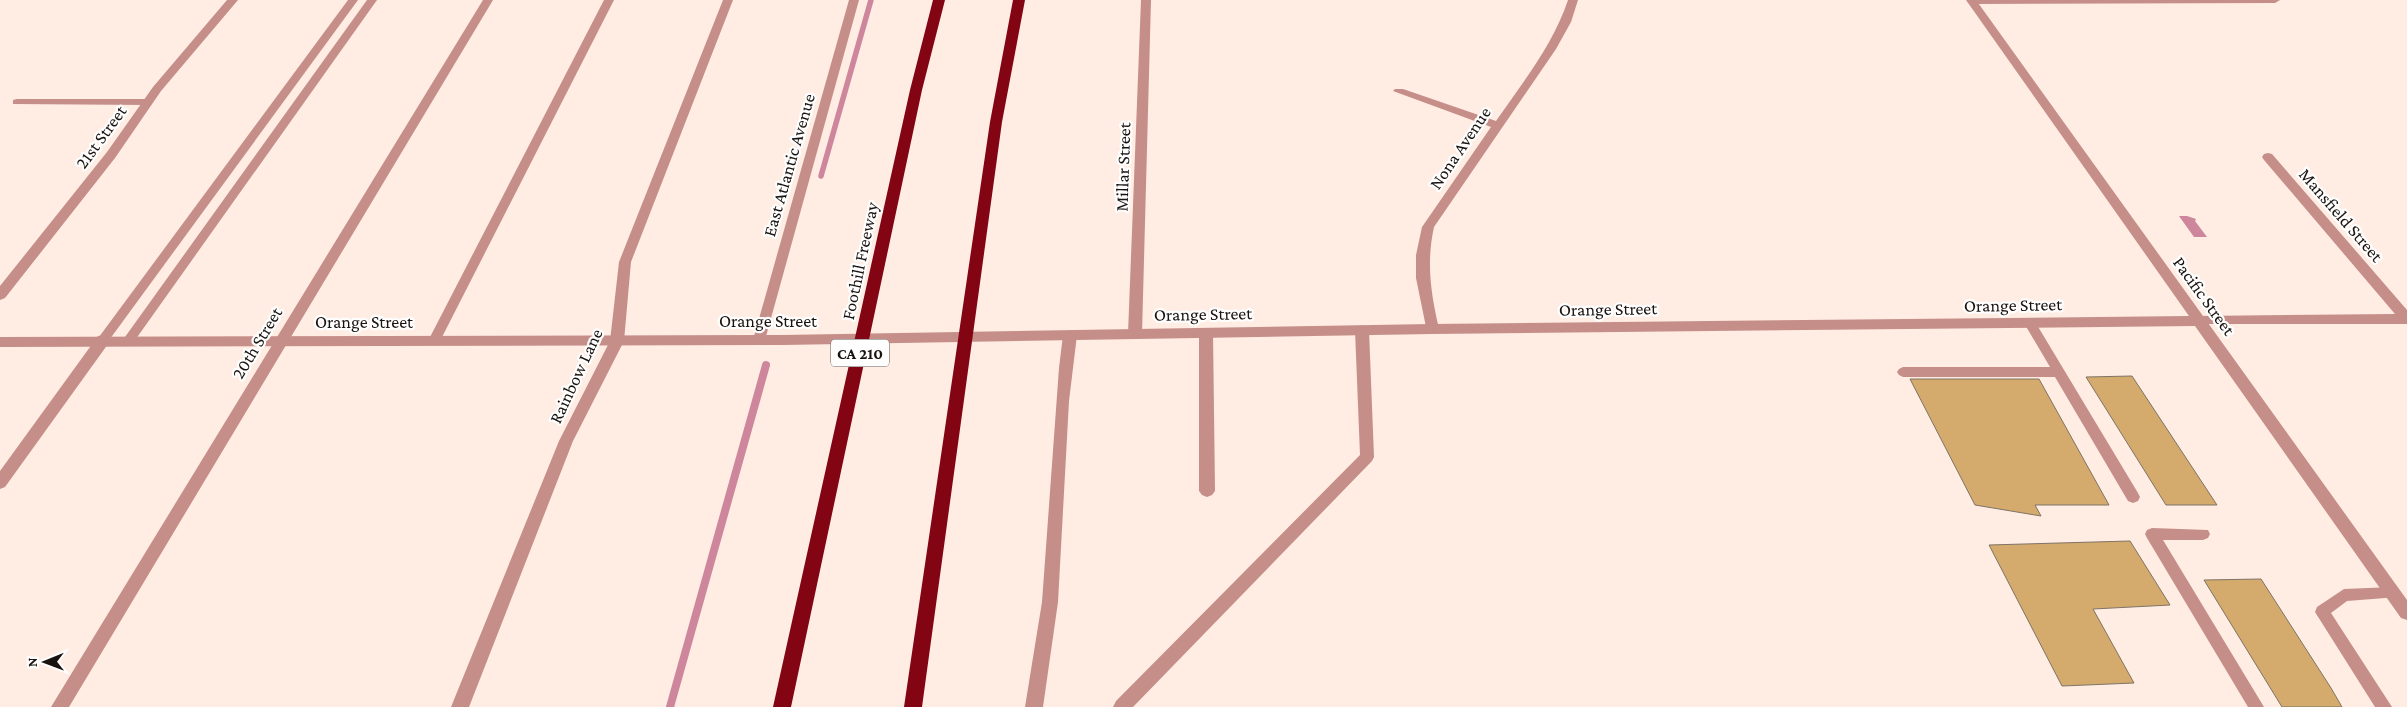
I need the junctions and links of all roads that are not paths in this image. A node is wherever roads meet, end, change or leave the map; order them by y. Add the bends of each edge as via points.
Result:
1 (233, 0) edge
2 (354, 0) edge
3 (372, 0) edge
4 (488, 0) edge
5 (608, 0) edge
6 (728, 0) edge
7 (854, 0) edge
8 (939, 0) edge
9 (1019, 0) edge
10 (1146, 0) edge
11 (1573, 0) edge
12 (1972, 0) edge
13 (2234, 0) edge
14 (2275, 0) edge
15 (1398, 91) dead end
16 (16, 102) dead end
17 (148, 102) junction
18 (1497, 125) junction
19 (2268, 157) dead end
20 (0, 295) edge
21 (2407, 319) edge
22 (2200, 321) junction
23 (2030, 323) junction
24 (1432, 329) junction
25 (1362, 330) junction
26 (1206, 333) junction
27 (1135, 334) junction
28 (1070, 335) junction
29 (103, 340) junction
30 (129, 340) junction
31 (280, 340) junction
32 (434, 340) junction
33 (759, 340) junction
34 (617, 341) junction
35 (0, 342) edge
36 (1903, 372) dead end
37 (2060, 372) junction
38 (0, 483) edge
39 (1207, 491) dead end
40 (2133, 497) dead end
41 (2204, 534) dead end
42 (2393, 593) junction
43 (2407, 613) edge
44 (60, 707) edge
45 (460, 707) edge
46 (782, 707) edge
47 (913, 707) edge
48 (1034, 707) edge
49 (1122, 707) edge
50 (2256, 707) edge
51 (2384, 707) edge

1 - 17 street, 21st Street
2 - 29 lane
3 - 30 lane
4 - 31 street, 20th Street
5 - 32 lane
6 - 34 street, Rainbow Lane via 625,262
7 - 33 lane, East Atlantic Avenue
8 - 46 highway, Foothill Freeway / CA 210 via 916,90
9 - 47 highway via 996,122
10 - 27 street, Millar Street
11 - 18 street, Nona Avenue via 1566,22 1551,49
12 - 13 street
12 - 22 street, Pacific Street
13 - 14 street
15 - 18 street
16 - 17 lane
17 - 20 street, 21st Street via 111,155
18 - 24 street, Nona Avenue via 1428,227 1422,250 1421,275
19 - 21 street, Mansfield Street
21 - 22 street, Orange Street
22 - 23 street, Orange Street
22 - 42 street, Pacific Street
23 - 24 street, Orange Street
23 - 37 lane
24 - 25 street, Orange Street
25 - 26 street, Orange Street
25 - 49 street via 1367,456
26 - 27 street, Orange Street
26 - 39 street
27 - 28 street, Orange Street
28 - 33 street, Orange Street
28 - 48 street via 1062,383 1050,603 1035,678
29 - 30 street, Orange Street
29 - 35 street, Orange Street
29 - 38 street
30 - 31 street, Orange Street
31 - 32 street, Orange Street
31 - 44 street, 20th Street
32 - 34 street, Orange Street
33 - 34 street, Orange Street
34 - 45 street, Rainbow Lane via 566,441
36 - 37 lane
37 - 40 lane
41 - 50 lane via 2152,534
42 - 43 street, Pacific Street
42 - 51 lane via 2344,595 2322,612

